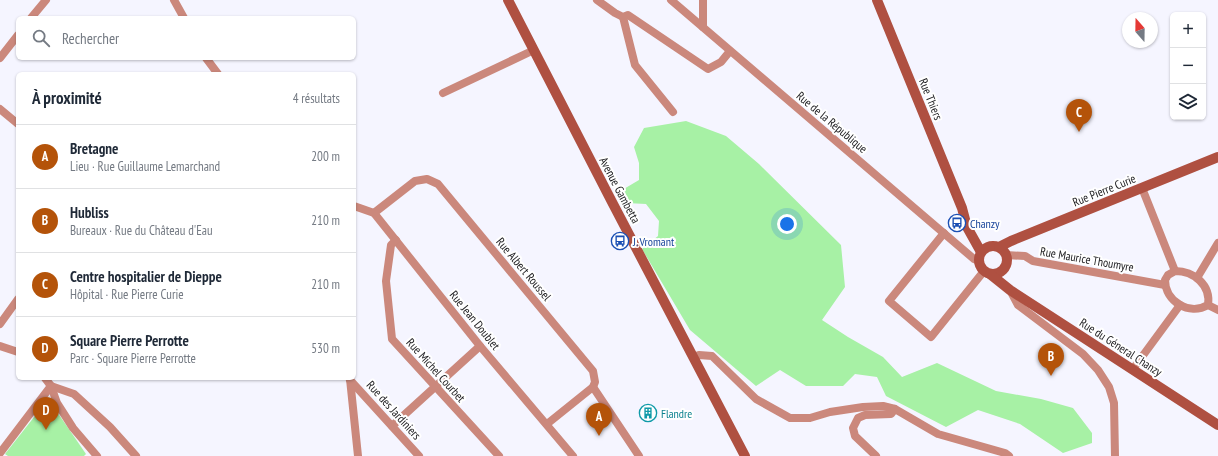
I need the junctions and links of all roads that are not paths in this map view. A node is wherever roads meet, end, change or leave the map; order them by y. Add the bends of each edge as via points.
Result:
1 (46, 0) edge
2 (174, 0) edge
3 (508, 0) edge
4 (597, 0) edge
5 (671, 0) edge
6 (703, 0) edge
7 (877, 0) edge
8 (33, 16) edge
9 (183, 16) edge
10 (623, 17) junction
11 (703, 27) junction
12 (16, 38) edge
13 (534, 50) junction
14 (730, 51) junction
15 (0, 58) edge
16 (208, 60) edge
17 (216, 72) edge
18 (443, 93) dead end
19 (0, 108) edge
20 (673, 112) dead end
21 (16, 122) edge
22 (1218, 157) edge
23 (1142, 188) junction
24 (356, 207) edge
25 (962, 208) junction
26 (374, 213) junction
27 (944, 232) junction
28 (396, 240) junction
29 (1218, 243) edge
30 (995, 246) junction
31 (1006, 255) junction
32 (980, 257) junction
33 (1004, 268) junction
34 (1175, 271) junction
35 (987, 273) junction
36 (1198, 278) junction
37 (1165, 285) junction
38 (1010, 290) junction
39 (16, 302) edge
40 (1208, 304) junction
41 (1180, 305) junction
42 (1218, 310) edge
43 (0, 324) edge
44 (0, 346) edge
45 (480, 346) junction
46 (16, 351) edge
47 (694, 357) junction
48 (1133, 370) junction
49 (47, 380) edge
50 (350, 380) edge
51 (351, 380) edge
52 (52, 386) junction
53 (435, 387) junction
54 (593, 387) junction
55 (895, 409) junction
56 (547, 424) junction
57 (1218, 425) edge
58 (392, 426) junction
59 (0, 452) edge
60 (992, 453) edge
61 (97, 456) edge
62 (136, 456) edge
63 (358, 456) edge
64 (419, 456) edge
65 (499, 456) edge
66 (573, 456) edge
67 (639, 456) edge
68 (745, 456) edge
69 (876, 456) edge
70 (1009, 456) edge
71 (1115, 456) edge

1 - 8 street
2 - 9 street
3 - 13 main road, Avenue Gambetta
4 - 10 street
5 - 11 street, Rue de la République
6 - 11 street
7 - 25 main road, Rue Thiers
10 - 14 street via 628,15 708,69 721,62
10 - 20 street via 635,65
11 - 14 street, Rue de la République
12 - 15 street
13 - 18 street
13 - 47 main road, Avenue Gambetta
14 - 27 street, Rue de la République
16 - 17 street
19 - 21 street
22 - 23 main road, Rue Pierre Curie
23 - 30 main road, Rue Pierre Curie
23 - 34 street
24 - 26 street
25 - 30 main road, Rue Thiers via 982,238
25 - 32 main road, Rue Thiers via 967,228
26 - 28 street, Rue Jean Doublet
26 - 54 street, Rue Albert Roussel via 414,181 427,179 438,184 593,371
27 - 32 street, Rue de la République via 974,259
27 - 35 street via 889,301 932,337
28 - 45 street, Rue Jean Doublet
28 - 53 street, Rue Michel Courbet via 391,245 386,281 392,339
29 - 36 street
30 - 31 main road
30 - 32 main road
31 - 33 main road
31 - 37 street, Rue Maurice Thoumyre via 1025,256 1033,261
32 - 35 main road via 979,265
33 - 35 main road via 998,273
33 - 38 main road
34 - 36 street
34 - 37 street via 1168,275
35 - 38 main road, Rue du Géneral Chanzy
36 - 40 street via 1210,296
37 - 41 street
38 - 48 main road, Rue du Géneral Chanzy
38 - 71 street via 1018,305 1083,354 1109,387 1114,403
39 - 43 street
40 - 41 street via 1196,309
40 - 42 street
41 - 48 street
44 - 46 street
45 - 53 street
45 - 56 street, Rue Jean Doublet
47 - 55 street via 712,356 756,399 790,418 810,418 863,407 883,406
47 - 68 main road, Avenue Gambetta
48 - 57 main road, Rue du Géneral Chanzy
49 - 52 street
50 - 63 street
51 - 58 street, Rue des Jardiniers
52 - 59 street
52 - 61 street via 57,403 73,428
52 - 62 street via 74,394 110,427
53 - 58 street
53 - 65 street, Rue Michel Courbet
54 - 56 street
54 - 67 street
55 - 60 street via 938,434
55 - 69 street via 890,414 865,415 858,418 853,428 854,436
56 - 66 street, Rue Jean Doublet
58 - 64 street, Rue des Jardiniers
60 - 70 street

